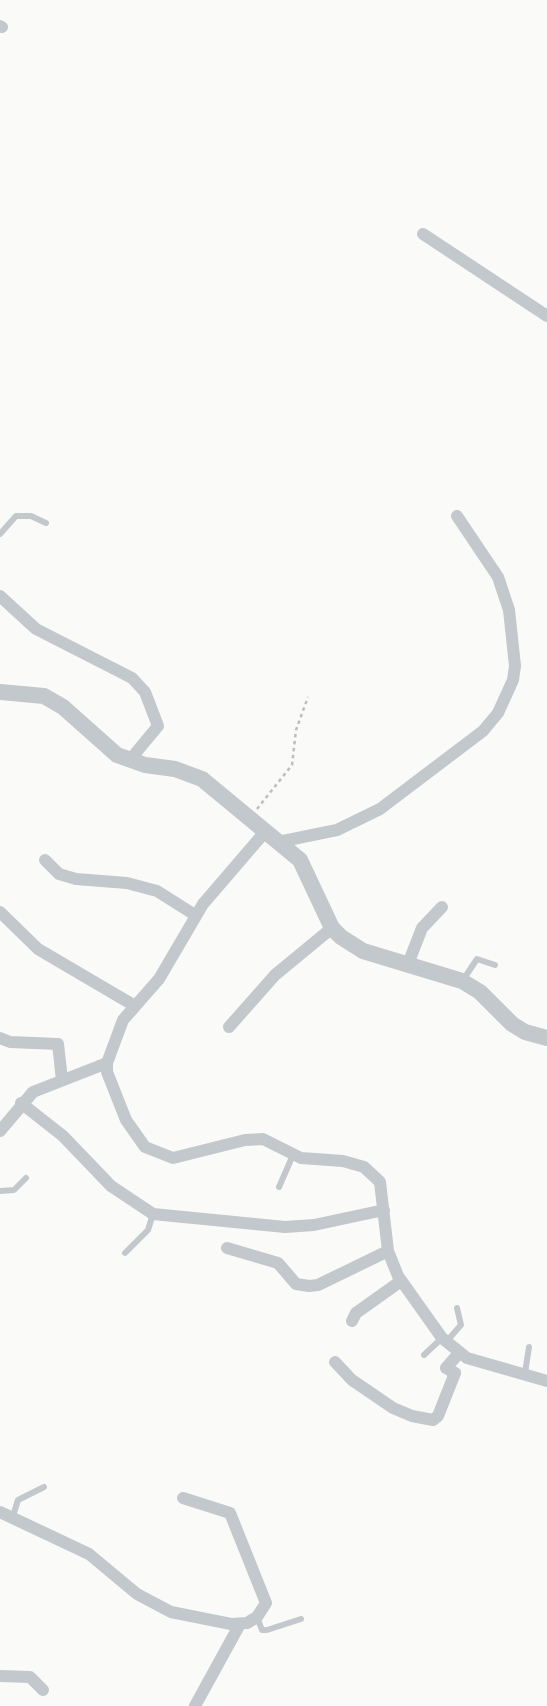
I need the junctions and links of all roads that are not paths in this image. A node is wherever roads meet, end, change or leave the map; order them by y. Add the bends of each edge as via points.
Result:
1 (423, 234) dead end
2 (547, 316) edge
3 (457, 516) dead end
4 (46, 523) dead end
5 (0, 534) edge
6 (0, 596) edge
7 (0, 692) edge
8 (129, 761) junction
9 (271, 838) junction
10 (45, 860) dead end
11 (442, 906) dead end
12 (0, 912) edge
13 (195, 915) junction
14 (332, 928) junction
15 (408, 964) junction
16 (495, 965) dead end
17 (462, 981) junction
18 (135, 1006) junction
19 (229, 1027) dead end
20 (0, 1038) edge
21 (547, 1038) edge
22 (107, 1063) junction
23 (62, 1080) junction
24 (21, 1103) junction
25 (0, 1131) edge
26 (293, 1155) junction
27 (26, 1178) dead end
28 (279, 1187) dead end
29 (0, 1191) edge
30 (384, 1210) junction
31 (153, 1214) junction
32 (228, 1248) dead end
33 (388, 1251) junction
34 (125, 1254) dead end
35 (401, 1281) junction
36 (457, 1308) dead end
37 (352, 1321) dead end
38 (444, 1340) junction
39 (529, 1347) dead end
40 (459, 1353) junction
41 (424, 1355) dead end
42 (335, 1362) dead end
43 (525, 1373) junction
44 (547, 1381) edge
45 (44, 1487) dead end
46 (183, 1498) dead end
47 (6, 1514) edge
48 (257, 1617) junction
49 (301, 1619) dead end
50 (240, 1624) junction
51 (0, 1676) edge
52 (43, 1690) dead end
53 (195, 1706) edge

1 - 2 street
3 - 9 street via 493,568 509,610 515,666 498,713 472,740 380,809 337,830
4 - 5 lane via 16,516
6 - 8 street via 36,629 132,678 145,692 158,726
7 - 8 street via 54,701
8 - 9 street via 202,779
9 - 13 street
9 - 14 street via 300,860
10 - 13 street via 58,874 76,880 127,883 157,891
11 - 15 street via 422,928
12 - 18 street via 38,948
13 - 18 street via 159,979
14 - 15 street via 363,951
14 - 19 street via 275,975
15 - 17 street
16 - 17 lane via 477,958
17 - 21 street via 512,1024
18 - 22 street via 123,1020
20 - 23 street via 58,1044
22 - 23 street
22 - 26 street via 115,1097 136,1138 159,1155 183,1157 263,1139
23 - 24 street via 33,1092
24 - 25 street
24 - 31 street via 73,1145 111,1186
26 - 28 lane
26 - 30 street via 364,1167 380,1182
27 - 29 lane via 14,1190
30 - 31 street via 314,1226 285,1227
30 - 33 street
31 - 34 lane via 148,1230
32 - 33 street via 278,1263 296,1284 309,1286
33 - 35 street
35 - 37 street via 356,1313
35 - 38 street
36 - 38 lane via 461,1325
38 - 40 street
38 - 41 lane
39 - 43 lane
40 - 42 street via 446,1368 455,1373 433,1419 393,1408 352,1380
40 - 43 street
43 - 44 street
45 - 47 lane via 18,1500
46 - 48 street via 230,1513 266,1603
47 - 50 street via 89,1555 137,1594 171,1612
48 - 49 lane via 261,1630
48 - 50 street
50 - 53 street
51 - 52 street via 30,1677

